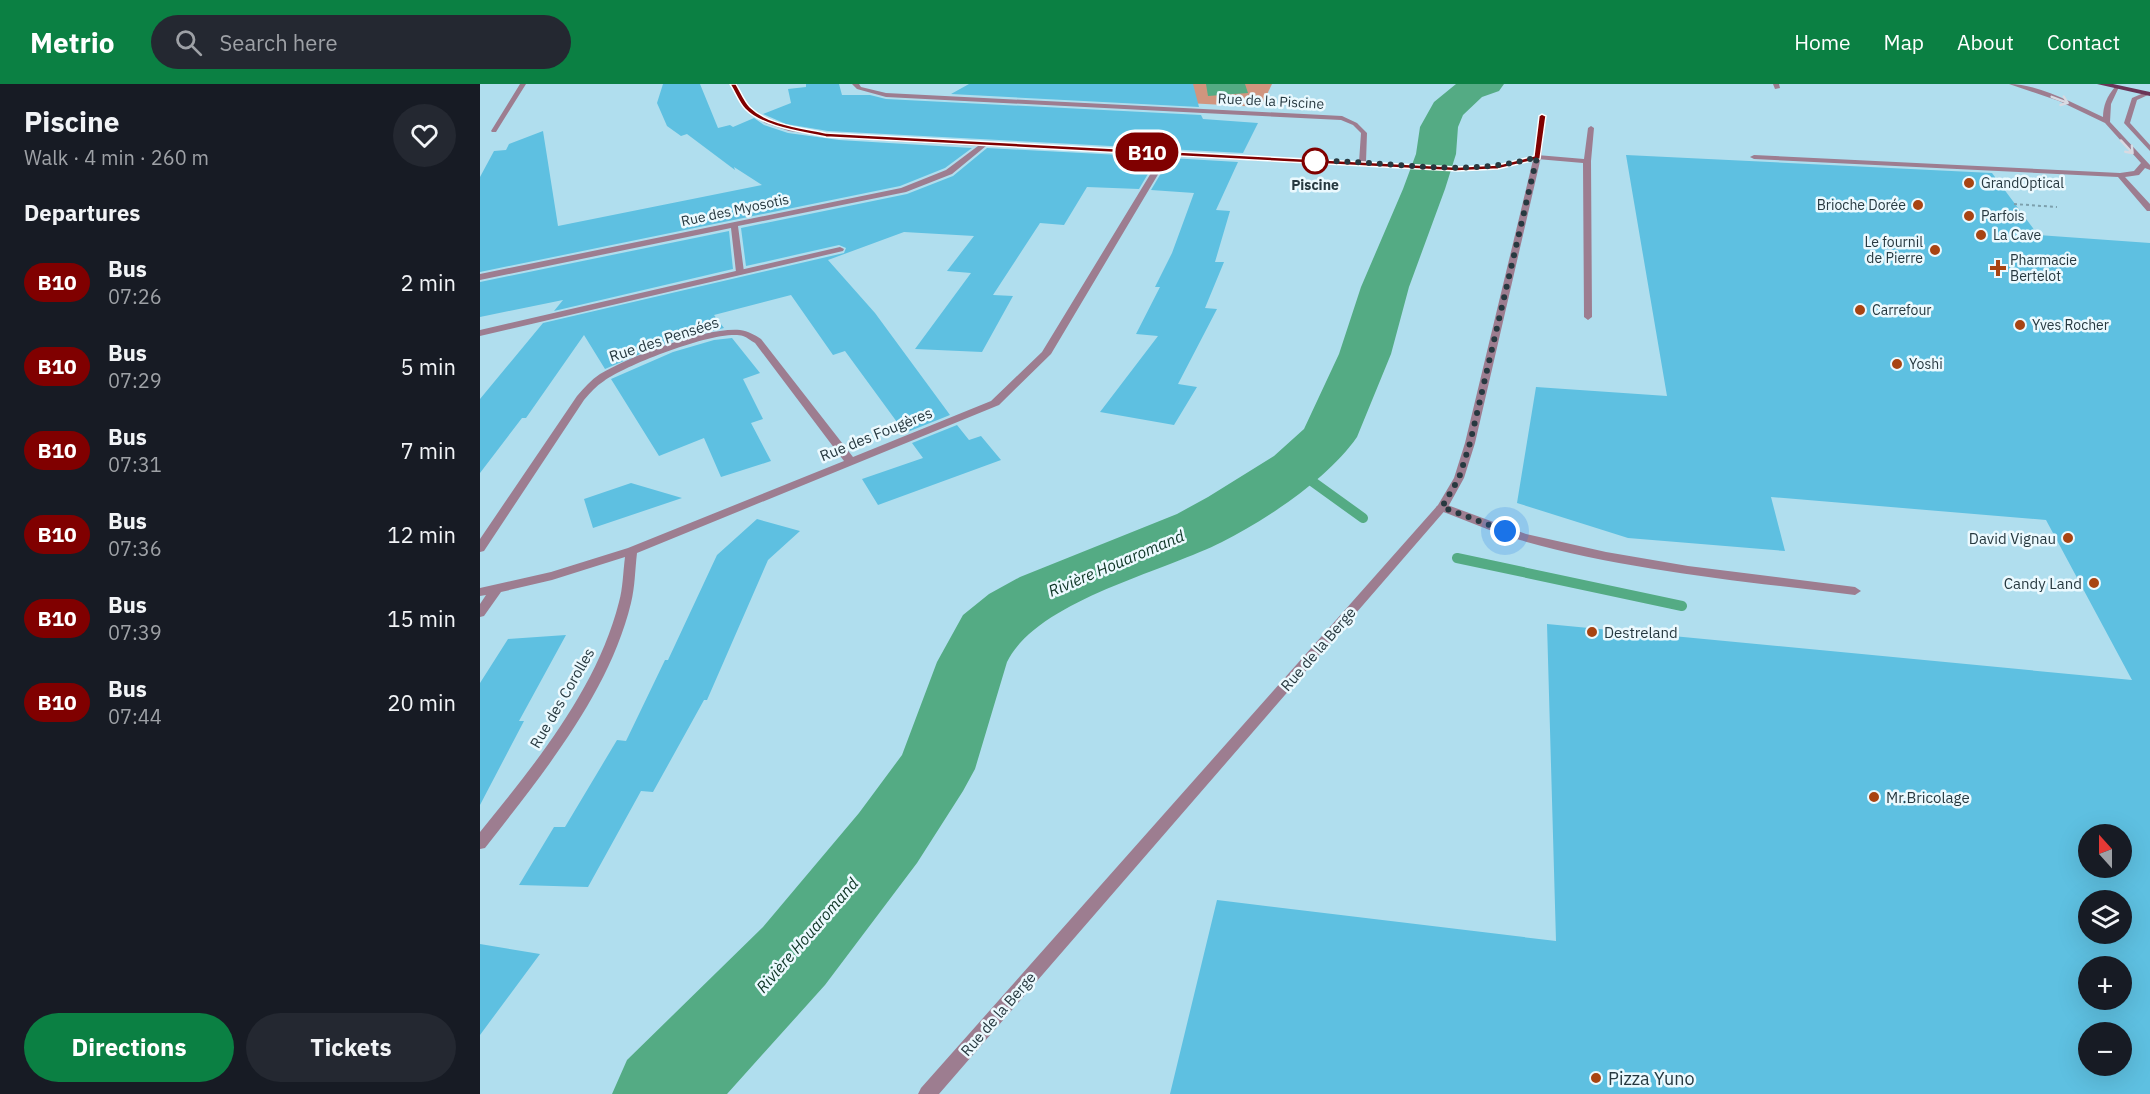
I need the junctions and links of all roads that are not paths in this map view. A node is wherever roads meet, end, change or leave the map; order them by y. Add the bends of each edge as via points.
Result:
1 (523, 84) edge
2 (734, 84) edge
3 (855, 84) edge
4 (2012, 84) edge
5 (2101, 84) edge
6 (2117, 88) junction
7 (2148, 94) edge
8 (1542, 116) dead end
9 (2107, 122) junction
10 (1591, 128) dead end
11 (2130, 128) junction
12 (494, 130) dead end
13 (2150, 136) edge
14 (983, 145) junction
15 (2150, 149) edge
16 (1167, 153) junction
17 (1537, 157) junction
18 (1754, 157) dead end
19 (1587, 161) junction
20 (1362, 164) junction
21 (2147, 167) edge
22 (2120, 175) junction
23 (2150, 209) edge
24 (734, 224) junction
25 (840, 249) dead end
26 (740, 272) junction
27 (480, 277) edge
28 (1588, 317) dead end
29 (480, 333) edge
30 (850, 461) junction
31 (1442, 507) junction
32 (480, 548) edge
33 (632, 551) junction
34 (496, 588) junction
35 (1855, 591) dead end
36 (480, 592) edge
37 (480, 613) edge
38 (480, 843) edge
39 (927, 1094) edge

1 - 12 street
2 - 14 street via 746,107 757,116 794,129 839,136
3 - 20 street, Rue de la Piscine via 886,95 1342,118 1364,132
4 -> 9 street via 2061,100
5 - 6 main road
6 - 7 main road
6 - 9 street via 2110,94
7 - 11 street via 2134,99 2127,123
8 - 17 street, Rue de la Berge
9 -> 21 street
10 - 19 street
11 - 13 street
11 - 15 street
14 - 16 street
14 - 24 street, Rue des Myosotis via 949,172 922,184
16 - 20 street
16 - 30 street, Rue des Fougères via 1046,354 995,403
17 - 19 street
17 - 20 street via 1498,167 1457,169
17 - 31 street, Rue de la Berge via 1470,443 1459,478
18 - 22 street
19 - 28 street
21 - 22 street
22 - 23 street
24 - 26 street
24 - 27 street, Rue des Myosotis
25 - 26 street
26 - 29 street
30 - 32 street, Rue des Pensées via 758,341 740,333 709,338 629,364 606,374 592,386 580,398
30 - 33 street, Rue des Fougères
31 - 35 street via 1524,537 1625,561
31 - 39 street, Rue de la Berge
33 - 34 street, Rue des Fougères via 552,576
33 - 38 street, Rue des Corolles via 624,608 604,662 545,760
34 - 36 street, Rue des Fougères
34 - 37 street

